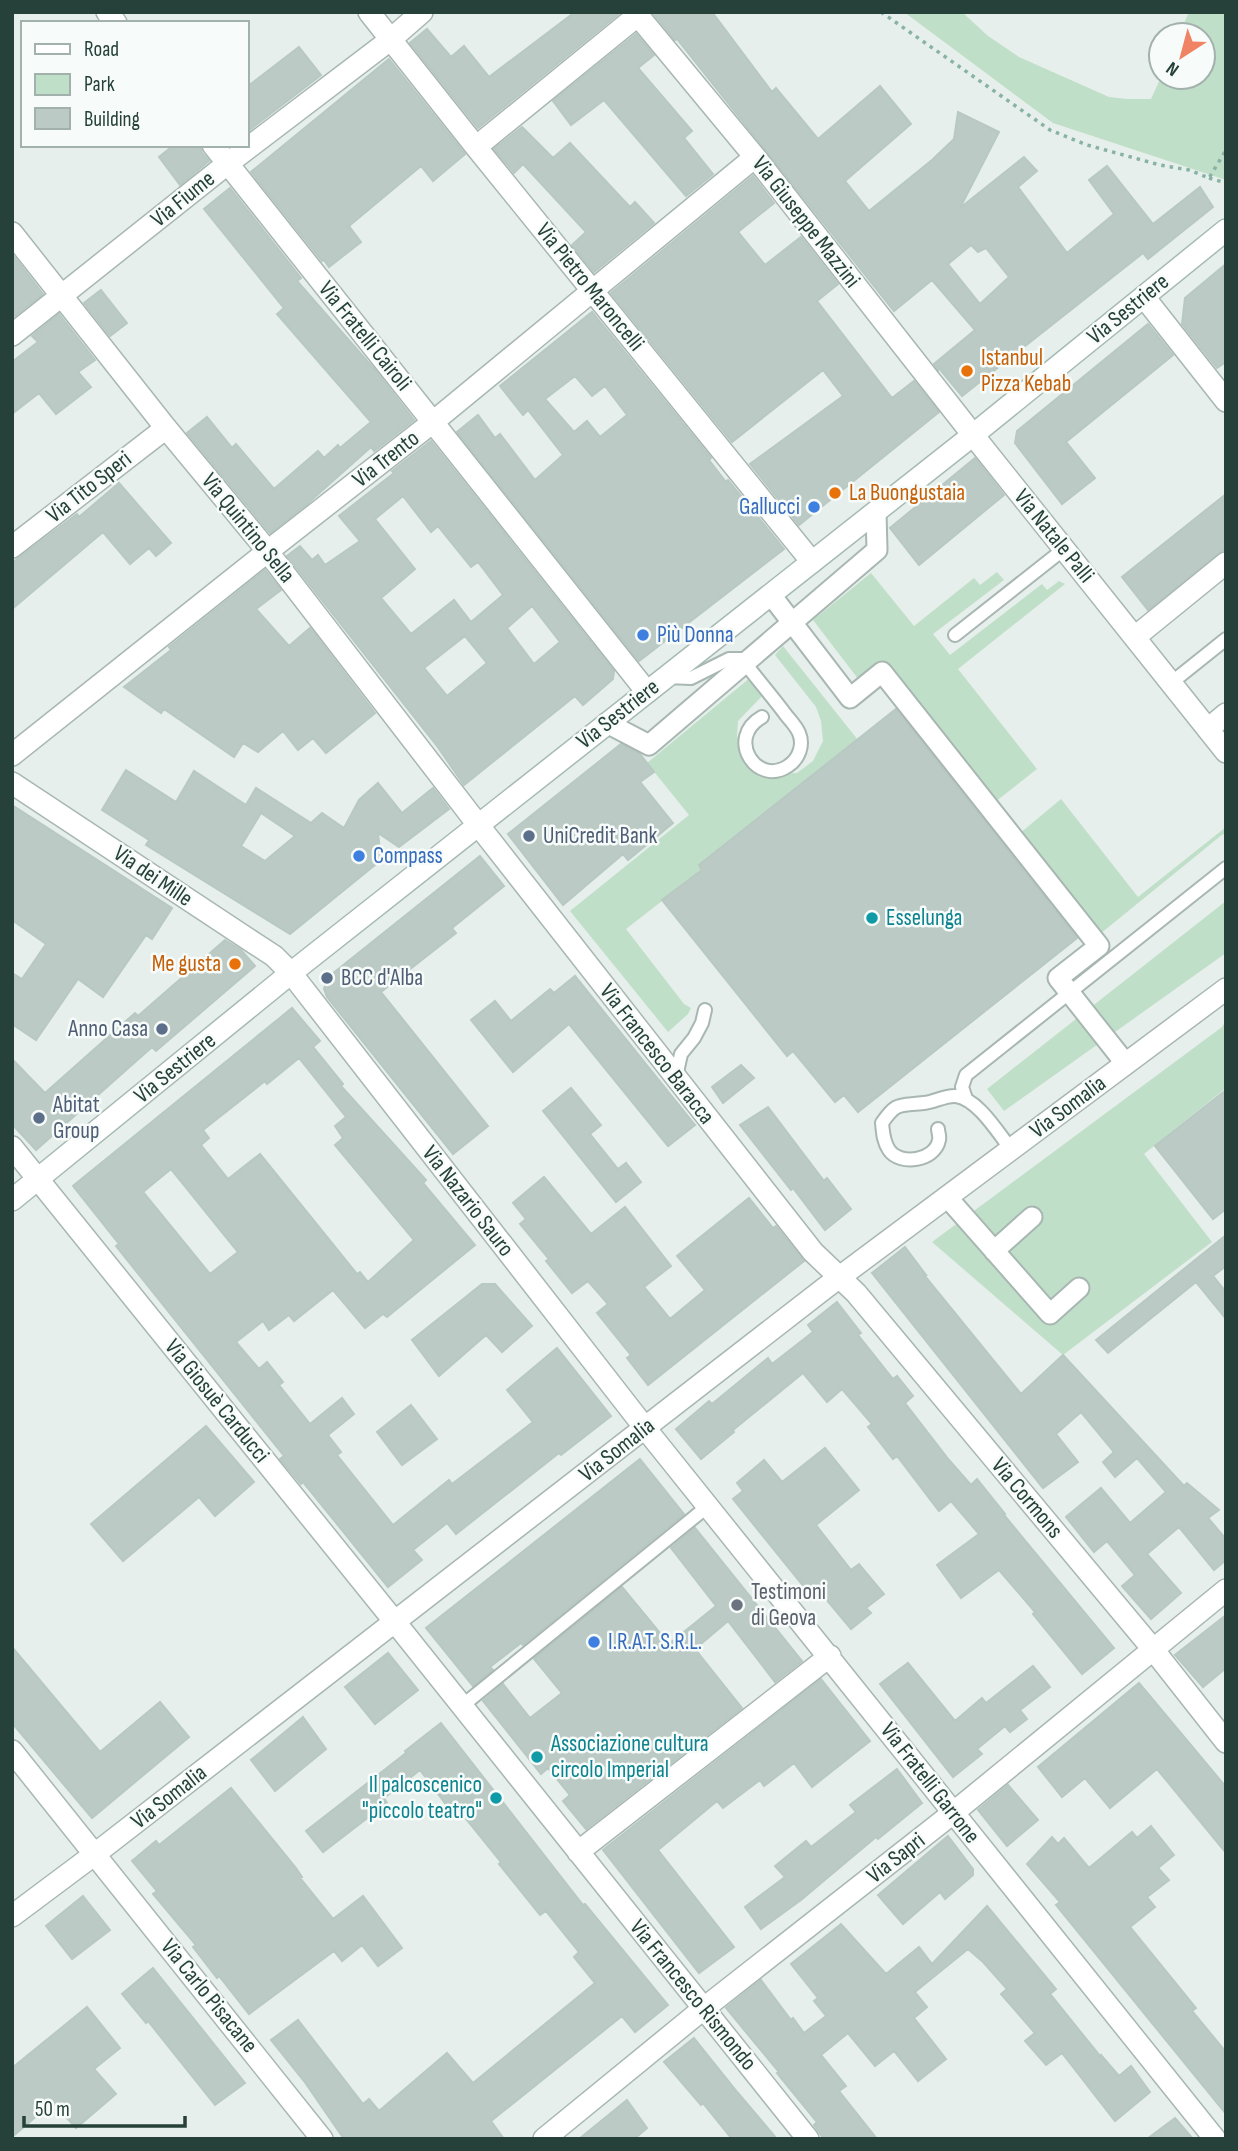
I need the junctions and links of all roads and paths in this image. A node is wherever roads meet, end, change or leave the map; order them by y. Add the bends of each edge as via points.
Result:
1 (369, 12) edge
2 (422, 12) edge
3 (881, 12) edge
4 (636, 14) edge
5 (390, 40) junction
6 (215, 147) edge
7 (476, 147) junction
8 (1226, 150) edge
9 (755, 157) junction
10 (228, 164) junction
11 (1209, 178) junction
12 (1226, 183) edge
13 (1226, 230) edge
14 (12, 233) edge
15 (593, 291) junction
16 (62, 296) junction
17 (1144, 297) junction
18 (12, 335) edge
19 (1226, 401) edge
20 (433, 422) junction
21 (166, 428) junction
22 (973, 435) junction
23 (876, 512) junction
24 (12, 547) edge
25 (1064, 549) junction
26 (268, 551) junction
27 (812, 562) junction
28 (1226, 563) edge
29 (771, 595) junction
30 (792, 623) junction
31 (955, 635) dead end
32 (1135, 637) junction
33 (1226, 639) edge
34 (745, 663) junction
35 (665, 677) junction
36 (1171, 683) junction
37 (647, 692) junction
38 (1226, 715) edge
39 (762, 717) dead end
40 (607, 723) junction
41 (1208, 729) junction
42 (1226, 751) edge
43 (12, 755) edge
44 (12, 783) edge
45 (479, 826) junction
46 (1226, 868) edge
47 (291, 973) junction
48 (1226, 989) edge
49 (1069, 991) junction
50 (705, 1010) dead end
51 (1126, 1064) junction
52 (676, 1078) junction
53 (966, 1099) junction
54 (938, 1129) dead end
55 (12, 1147) edge
56 (1011, 1149) junction
57 (39, 1180) junction
58 (947, 1197) junction
59 (12, 1200) edge
60 (1032, 1217) dead end
61 (994, 1251) junction
62 (839, 1278) junction
63 (1079, 1288) dead end
64 (645, 1428) junction
65 (708, 1506) junction
66 (1226, 1590) edge
67 (395, 1622) junction
68 (1152, 1648) junction
69 (830, 1656) junction
70 (462, 1706) junction
71 (1226, 1742) edge
72 (12, 1751) edge
73 (953, 1813) junction
74 (578, 1852) junction
75 (95, 1854) junction
76 (12, 1916) edge
77 (703, 2009) junction
78 (322, 2139) edge
79 (544, 2139) edge
80 (808, 2139) edge
81 (1215, 2139) edge

1 - 5 street, Via Pietro Maroncelli
2 - 5 street, Via Fiume
3 - 11 path via 1050,130 1087,145
4 - 7 street
4 - 9 street, Via Giuseppe Mazzini
5 - 7 street, Via Pietro Maroncelli
5 - 10 street, Via Fiume
6 - 10 street, Via Fratelli Cairoli
7 - 15 street, Via Pietro Maroncelli
8 - 11 path
9 - 15 street, Via Trento
9 - 22 street, Via Giuseppe Mazzini
10 - 16 street, Via Fiume
10 - 20 street, Via Fratelli Cairoli
11 - 12 path
13 - 17 street, Via Sestriere
14 - 16 street, Via Quintino Sella
15 - 20 street, Via Trento
15 - 27 street, Via Pietro Maroncelli
16 - 18 street, Via Fiume
16 - 21 street, Via Quintino Sella
17 - 19 street
17 - 22 street, Via Sestriere
20 - 26 street, Via Trento
20 - 37 street, Via Fratelli Cairoli
21 - 24 street, Via Tito Speri
21 - 26 street, Via Quintino Sella
22 - 23 street, Via Sestriere
22 - 25 street, Via Natale Palli
23 - 27 street, Via Sestriere
23 - 30 street via 877,550
25 - 31 lane
25 - 32 street, Via Natale Palli
26 - 43 street, Via Trento
26 - 45 street, Via Quintino Sella
27 - 29 street, Via Sestriere
28 - 32 street
29 - 30 street
29 - 35 street, Via Sestriere
30 - 34 street
30 - 49 street via 850,698 882,672 1099,946 1058,978
32 - 36 street, Via Natale Palli
33 - 36 lane
34 - 35 lane via 729,659 691,678
34 - 39 lane via 800,734 799,754 790,765 769,771 748,757 746,734
34 - 40 street via 649,745
35 - 37 street, Via Sestriere
36 - 41 street, Via Natale Palli
37 - 40 street, Via Sestriere
38 - 41 street
40 - 45 street, Via Sestriere
41 - 42 street
44 - 47 street, Via dei Mille via 254,943
45 - 47 street, Via Sestriere
45 - 52 street, Via Francesco Baracca
46 - 49 lane
47 - 57 street, Via Sestriere
47 - 64 street, Via Nazario Sauro
48 - 51 street, Via Somalia
49 - 51 street
49 - 53 lane via 967,1076 962,1087
50 - 52 lane via 694,1038 681,1054
51 - 56 street, Via Somalia
52 - 62 street, Via Francesco Baracca via 813,1252
53 - 54 lane via 954,1096 905,1104 892,1109 882,1122 891,1153 906,1160 923,1158 934,1150
53 - 56 lane
55 - 57 street, Via Giosuè Carducci
56 - 58 street, Via Somalia
57 - 59 street, Via Sestriere
57 - 67 street, Via Giosuè Carducci
58 - 61 street
58 - 62 street, Via Somalia
60 - 61 street
61 - 63 street via 1051,1314
62 - 64 street, Via Somalia
62 - 68 street, Via Cormons
64 - 65 street, Via Fratelli Garrone
64 - 67 street, Via Somalia
65 - 69 street, Via Fratelli Garrone
65 - 70 lane
66 - 68 street
67 - 70 street, Via Francesco Rismondo
67 - 75 street, Via Somalia
68 - 71 street
68 - 73 street, Via Sapri
69 - 73 street, Via Fratelli Garrone
69 - 74 street
70 - 74 street, Via Francesco Rismondo
72 - 75 street, Via Carlo Pisacane
73 - 77 street, Via Sapri
73 - 81 street, Via Fratelli Garrone
74 - 77 street, Via Francesco Rismondo
75 - 76 street, Via Somalia
75 - 78 street, Via Carlo Pisacane
77 - 79 street, Via Sapri
77 - 80 street, Via Francesco Rismondo

